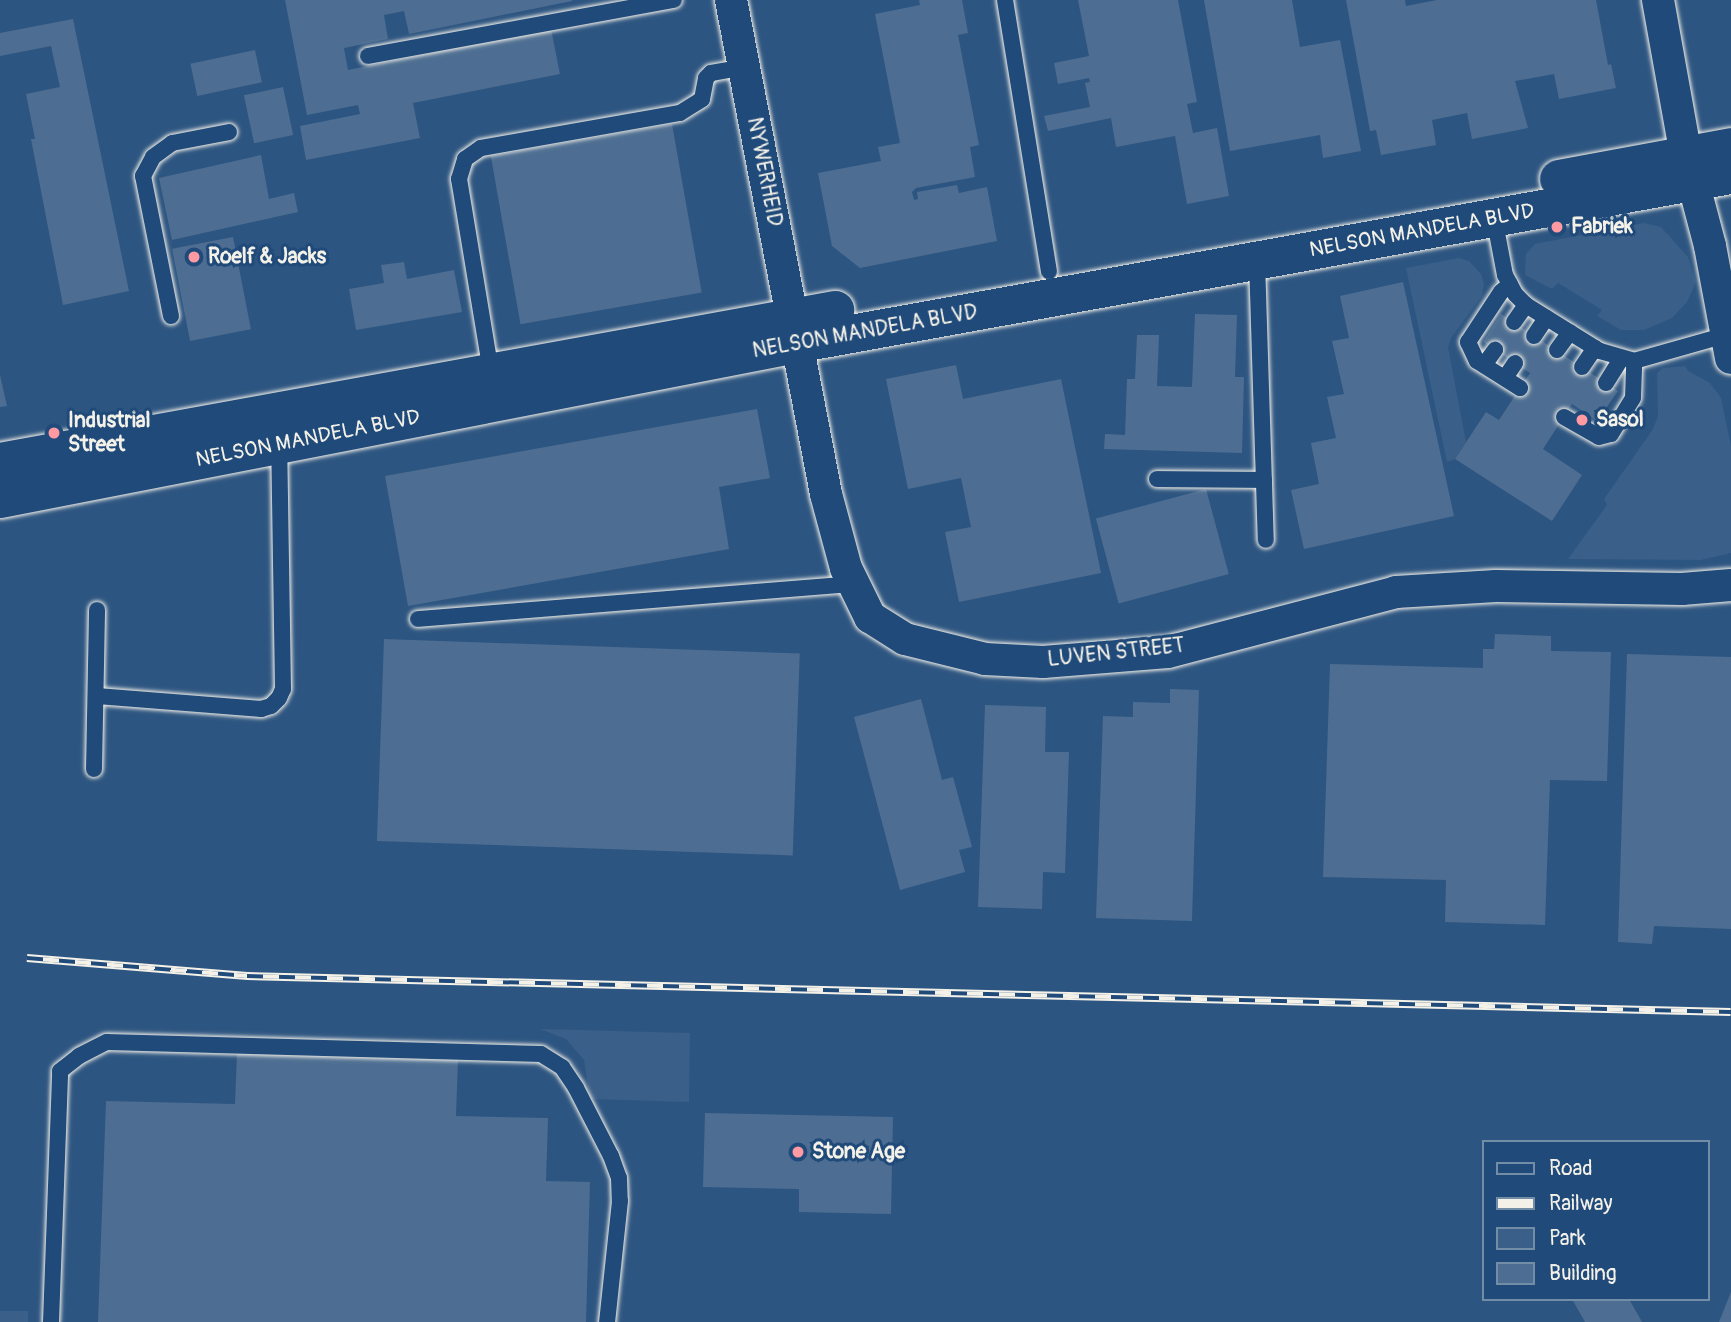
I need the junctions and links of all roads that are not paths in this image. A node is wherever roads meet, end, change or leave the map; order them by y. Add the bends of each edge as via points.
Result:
1 (674, 0) edge
2 (732, 0) edge
3 (1005, 0) edge
4 (1658, 0) edge
5 (368, 57) dead end
6 (744, 67) junction
7 (229, 132) dead end
8 (1731, 147) edge
9 (1690, 169) junction
10 (1731, 175) edge
11 (1494, 217) junction
12 (1257, 261) junction
13 (1049, 271) junction
14 (1510, 284) junction
15 (1526, 305) junction
16 (171, 316) dead end
17 (1546, 318) junction
18 (1514, 322) dead end
19 (794, 331) junction
20 (1570, 332) junction
21 (1534, 336) dead end
22 (1728, 347) edge
23 (1595, 348) junction
24 (1494, 350) dead end
25 (1557, 351) dead end
26 (1627, 360) junction
27 (1515, 363) dead end
28 (1484, 365) junction
29 (1582, 367) dead end
30 (491, 372) junction
31 (1505, 379) junction
32 (1606, 383) dead end
33 (1520, 388) dead end
34 (1575, 418) dead end
35 (279, 445) junction
36 (0, 462) edge
37 (1157, 479) dead end
38 (1264, 480) junction
39 (0, 499) edge
40 (1266, 540) dead end
41 (853, 584) junction
42 (1731, 585) edge
43 (97, 610) dead end
44 (418, 619) dead end
45 (97, 696) junction
46 (94, 769) dead end
47 (51, 1322) edge
48 (607, 1322) edge

1 - 5 lane
2 - 6 street, NYWERHEID
3 - 13 lane
4 - 9 street
6 - 19 street, NYWERHEID
6 - 30 lane via 711,73 702,99 680,114 481,148 465,159 459,179
7 - 16 lane via 172,143 153,157 143,176
8 - 9 street, NELSON MANDELA BLVD
9 - 10 street, NELSON MANDELA BLVD
9 - 11 street, NELSON MANDELA BLVD
9 - 13 street, NELSON MANDELA BLVD
9 - 22 street
11 - 12 street, NELSON MANDELA BLVD
11 - 14 lane
12 - 19 street, NELSON MANDELA BLVD
12 - 38 lane
13 - 19 street, NELSON MANDELA BLVD
14 - 15 lane
14 - 28 lane via 1468,342
15 - 17 lane
15 - 18 lane
17 - 20 lane
17 - 21 lane
19 - 30 street, NELSON MANDELA BLVD
19 - 35 street, NELSON MANDELA BLVD
19 - 41 street, LUVEN STREET via 826,494
20 - 23 lane
20 - 25 lane
22 - 26 lane
23 - 26 lane
23 - 29 lane
24 - 28 lane
26 - 32 lane
26 - 34 lane via 1633,398 1611,434 1599,437
27 - 31 lane
28 - 31 lane
30 - 36 street, NELSON MANDELA BLVD
31 - 33 lane
35 - 39 street, NELSON MANDELA BLVD
35 - 45 lane via 284,689 279,698 261,709
37 - 38 lane
38 - 40 lane
41 - 42 street, LUVEN STREET via 870,617 905,639 985,659 1043,662 1168,652 1395,592 1496,586 1682,589
41 - 44 lane
43 - 45 lane
45 - 46 lane
47 - 48 lane via 60,1071 107,1042 541,1054 562,1067 576,1088 619,1178

